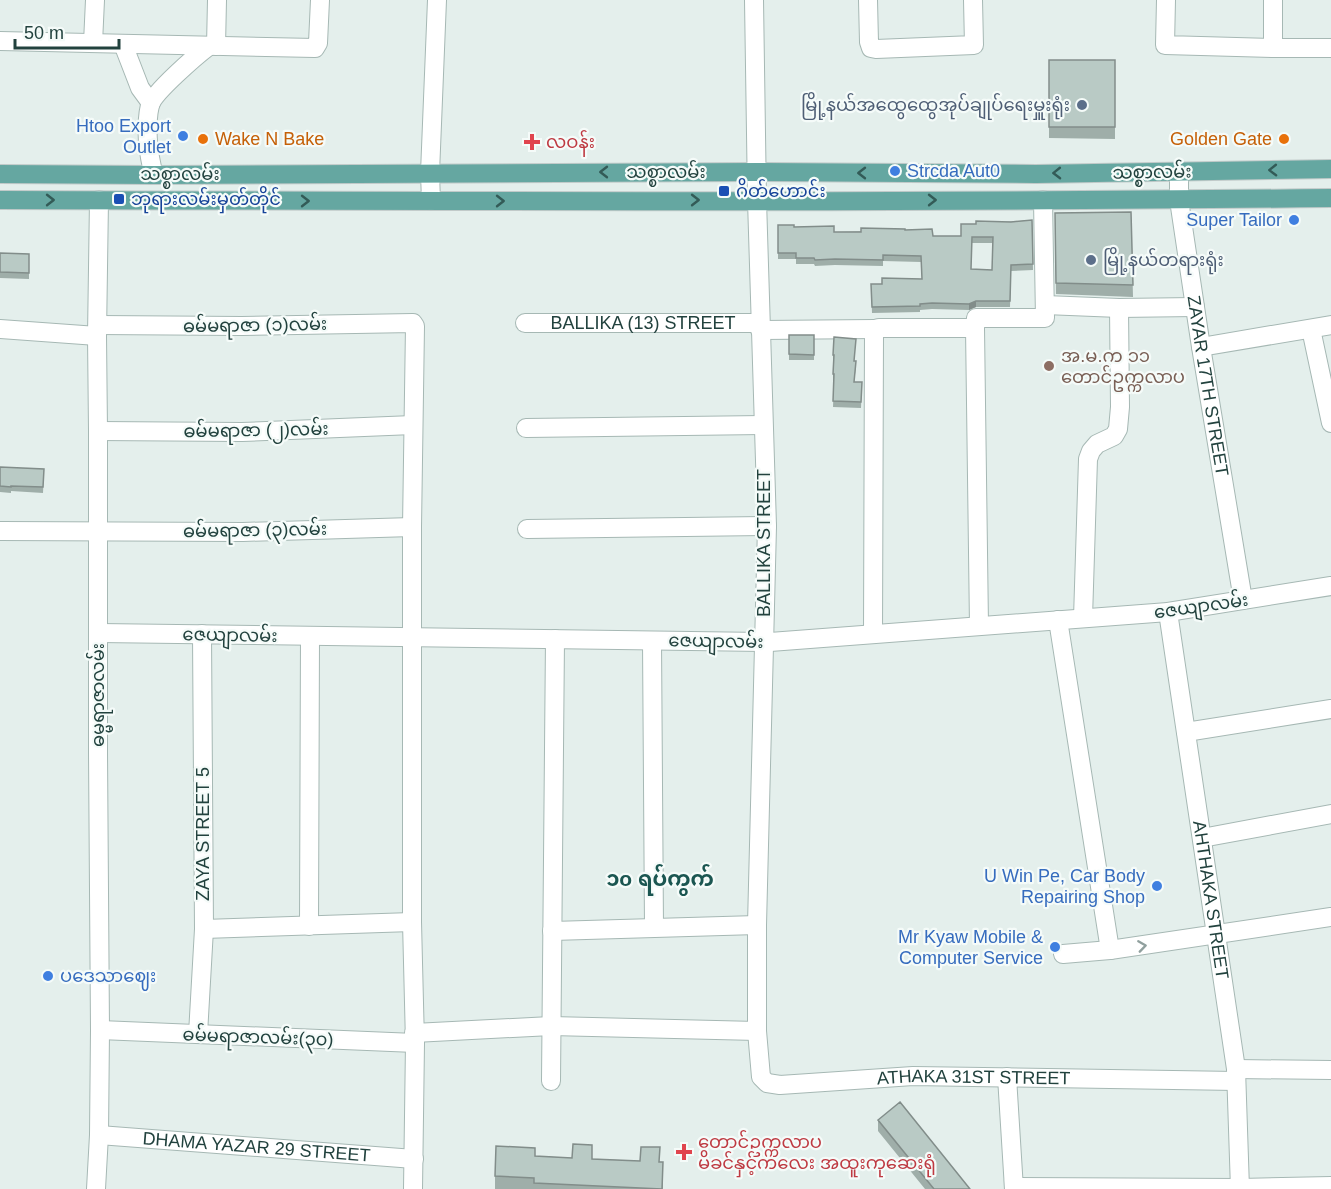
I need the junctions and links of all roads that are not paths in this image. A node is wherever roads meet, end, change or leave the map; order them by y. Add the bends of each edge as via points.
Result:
1 (95, 0) edge
2 (217, 0) edge
3 (320, 0) edge
4 (437, 0) edge
5 (754, 0) edge
6 (868, 0) edge
7 (973, 0) edge
8 (1166, 0) edge
9 (1273, 0) edge
10 (0, 41) edge
11 (93, 43) junction
12 (123, 44) junction
13 (212, 46) junction
14 (1273, 48) junction
15 (1331, 48) edge
16 (150, 103) junction
17 (1331, 168) edge
18 (756, 172) junction
19 (1179, 172) junction
20 (430, 173) junction
21 (1082, 173) junction
22 (0, 174) edge
23 (154, 175) junction
24 (1331, 198) edge
25 (0, 200) edge
26 (99, 200) junction
27 (757, 200) junction
28 (1043, 200) junction
29 (1082, 200) junction
30 (1179, 200) junction
31 (431, 201) junction
32 (1044, 305) junction
33 (1196, 307) junction
34 (1119, 308) junction
35 (525, 323) dead end
36 (1331, 325) edge
37 (760, 326) junction
38 (975, 328) junction
39 (0, 329) edge
40 (875, 329) junction
41 (1311, 329) junction
42 (97, 331) junction
43 (1201, 347) junction
44 (1331, 423) edge
45 (412, 425) junction
46 (763, 425) junction
47 (526, 428) dead end
48 (98, 431) junction
49 (767, 526) junction
50 (411, 527) junction
51 (526, 529) dead end
52 (0, 531) edge
53 (98, 531) junction
54 (1331, 586) edge
55 (1243, 600) junction
56 (1168, 612) junction
57 (1083, 618) junction
58 (1058, 620) junction
59 (979, 626) junction
60 (99, 633) junction
61 (202, 634) junction
62 (873, 634) junction
63 (310, 636) junction
64 (412, 637) junction
65 (555, 639) junction
66 (652, 641) junction
67 (763, 641) junction
68 (1331, 709) edge
69 (1186, 732) junction
70 (1331, 814) edge
71 (1202, 838) junction
72 (1331, 917) edge
73 (412, 922) junction
74 (757, 925) junction
75 (309, 926) junction
76 (654, 927) junction
77 (204, 929) junction
78 (552, 931) junction
79 (1216, 935) junction
80 (1110, 950) junction
81 (1062, 954) dead end
82 (551, 1026) junction
83 (100, 1030) junction
84 (757, 1030) junction
85 (198, 1034) junction
86 (415, 1038) junction
87 (1331, 1070) edge
88 (1236, 1075) junction
89 (1007, 1077) junction
90 (551, 1081) dead end
91 (99, 1135) junction
92 (414, 1159) junction
93 (1331, 1186) edge
94 (1014, 1188) edge
95 (96, 1189) edge
96 (413, 1189) edge
97 (1240, 1189) edge

1 - 11 street
2 - 13 street
3 - 13 street via 315,48
4 - 20 street
5 - 18 street, BALLIKA STREET
6 - 7 street via 871,48 974,45
8 - 14 street via 1165,45
9 - 14 street
10 - 11 street
11 - 12 street
12 - 13 street
12 - 16 street
13 - 16 street via 194,58
14 - 15 street
16 - 23 street via 149,156
17 -> 19 main road, သစ္စာလမ်း
18 -> 20 main road, သစ္စာလမ်း
21 -> 18 main road, သစ္စာလမ်း
18 - 27 street, BALLIKA STREET
19 - 21 main road, သစ္စာလမ်း
19 - 30 street, ZAYAR 17TH STREET
20 - 23 main road, သစ္စာလမ်း
20 - 31 street
21 - 29 main road
22 - 23 main road, သစ္စာလမ်း
24 - 30 main road, သစ္စာလမ်း
25 -> 26 main road, သစ္စာလမ်း
26 -> 31 main road, သစ္စာလမ်း
26 - 42 street, ဓမ္မရာဇာလမ်း
27 -> 28 main road, သစ္စာလမ်း
31 -> 27 main road, သစ္စာလမ်း
27 - 37 street, BALLIKA STREET
28 - 29 main road, သစ္စာလမ်း
28 - 32 street
29 - 30 main road, သစ္စာလမ်း
30 - 33 street, ZAYAR 17TH STREET
32 - 34 street
32 - 38 street via 1045,318 976,318
33 - 34 street
33 - 43 street, ZAYAR 17TH STREET
34 - 57 street via 1118,429 1114,436 1097,444 1088,459
35 - 37 street, BALLIKA (13) STREET
36 - 41 street
37 - 40 street, BALLIKA (13) STREET
37 - 46 street, BALLIKA STREET
38 - 40 street, BALLIKA (13) STREET
38 - 59 street
39 - 42 street, ဓမ်မရာဇာ (၁)လမ်း
40 - 62 street
41 - 43 street
41 - 44 street
42 - 45 street, ဓမ်မရာဇာ (၁)လမ်း via 413,322
42 - 48 street, ဓမ္မရာဇာလမ်း
43 - 55 street, ZAYAR 17TH STREET
45 - 48 street, ဓမ်မရာဇာ (၂)လမ်း via 242,432
45 - 50 street
46 - 47 street
46 - 49 street, BALLIKA STREET
48 - 53 street, ဓမ္မရာဇာလမ်း
49 - 51 street
49 - 67 street, BALLIKA STREET
50 - 53 street, ဓမ်မရာဇာ (၃)လမ်း
50 - 64 street
52 - 53 street, ဓမ်မရာဇာ (၃)လမ်း
53 - 60 street, ဓမ္မရာဇာလမ်း
54 - 55 street, ဇေယျာလမ်း
55 - 56 street, ဇေယျာလမ်း
56 - 57 street, ဇေယျာလမ်း
56 - 69 street, AHTHAKA STREET
57 - 58 street, ဇေယျာလမ်း
58 - 59 street, ဇေယျာလမ်း
58 - 80 street
59 - 62 street, ဇေယျာလမ်း
60 - 61 street, ဇေယျာလမ်း
60 - 83 street, ဓမ္မရာဇာလမ်း
61 - 63 street, ဇေယျာလမ်း
61 - 77 street, ZAYA STREET 5
62 - 67 street, ဇေယျာလမ်း
63 - 64 street, ဇေယျာလမ်း
63 - 75 street
64 - 65 street, ဇေယျာလမ်း
64 - 73 street
65 - 66 street, ဇေယျာလမ်း
65 - 78 street
66 - 67 street, ဇေယျာလမ်း
66 - 76 street
67 - 74 street, BALLIKA STREET
68 - 69 street
69 - 71 street, AHTHAKA STREET
70 - 71 street
71 - 79 street, AHTHAKA STREET
72 - 79 street
73 - 75 street
73 - 86 street
74 - 76 street
74 - 84 street, BALLIKA STREET
75 - 77 street
76 - 78 street
77 - 85 street, ZAYA STREET 5
78 - 82 street
80 -> 79 street
79 - 88 street, AHTHAKA STREET
80 - 81 street
82 - 84 street, ဓမ်မရာဇာလမ်း(၃၀)
82 - 86 street, ဓမ်မရာဇာလမ်း(၃၀)
82 - 90 street
83 - 85 street, ဓမ်မရာဇာလမ်း(၃၀)
83 - 91 street, ဓမ္မရာဇာလမ်း
84 - 89 street, ATHAKA 31ST STREET via 761,1077 767,1083 913,1076
85 - 86 street, ဓမ်မရာဇာလမ်း(၃၀)
86 - 92 street
87 - 88 street, ATHAKA 31ST STREET
88 - 89 street, ATHAKA 31ST STREET
88 - 97 street, AHTHAKA STREET
89 - 94 street
91 - 92 street, DHAMA YAZAR 29 STREET
91 - 95 street, ဓမ္မရာဇာလမ်း
92 - 96 street
93 - 97 street
94 - 97 street

